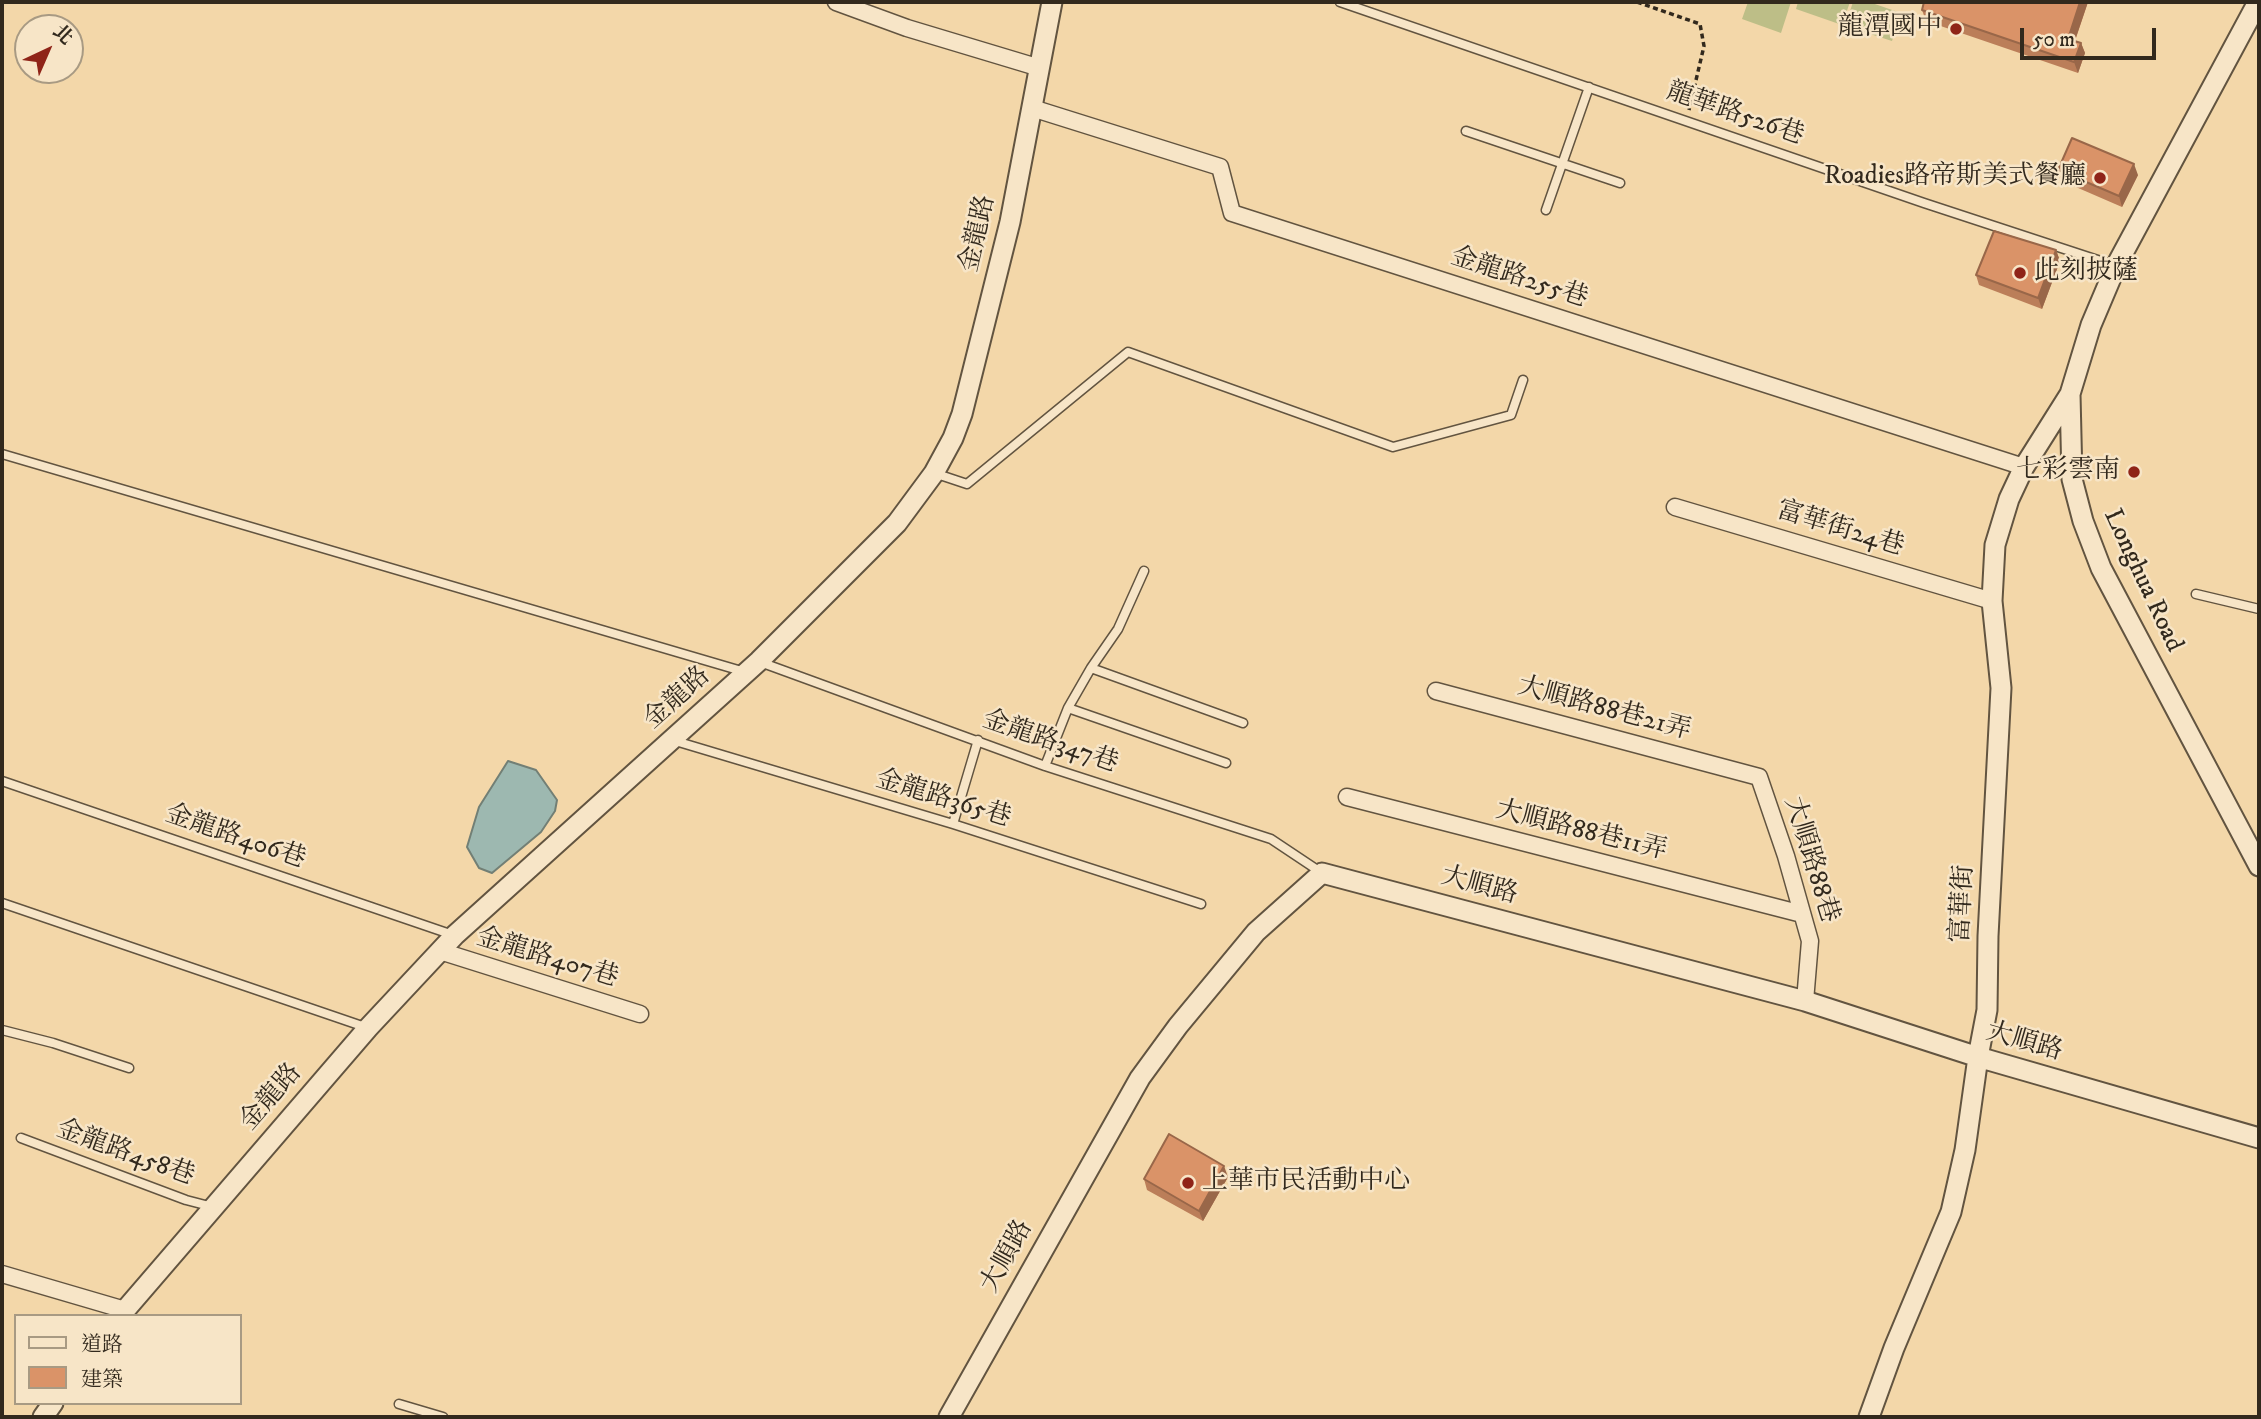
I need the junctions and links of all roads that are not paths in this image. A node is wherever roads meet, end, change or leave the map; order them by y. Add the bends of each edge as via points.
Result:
1 (836, 2) edge
2 (1052, 2) edge
3 (1340, 2) edge
4 (2258, 2) edge
5 (1040, 68) junction
6 (1589, 87) junction
7 (1032, 108) junction
8 (1466, 131) dead end
9 (1564, 164) junction
10 (1620, 183) dead end
11 (1546, 210) dead end
12 (2116, 266) junction
13 (1523, 380) dead end
14 (2070, 394) junction
15 (2, 454) edge
16 (2024, 467) junction
17 (934, 473) junction
18 (1675, 506) dead end
19 (1143, 570) dead end
20 (2196, 594) dead end
21 (1992, 601) junction
22 (2259, 609) edge
23 (753, 667) junction
24 (1091, 668) junction
25 (1436, 691) dead end
26 (1068, 708) junction
27 (1243, 723) dead end
28 (672, 740) junction
29 (978, 740) junction
30 (1226, 763) dead end
31 (1045, 766) junction
32 (1759, 777) joint
33 (2, 781) edge
34 (1347, 797) dead end
35 (953, 824) junction
36 (2259, 866) edge
37 (1322, 873) junction
38 (2, 904) edge
39 (1201, 904) dead end
40 (1802, 914) junction
41 (455, 935) junction
42 (440, 951) junction
43 (1805, 1001) junction
44 (640, 1014) dead end
45 (368, 1028) junction
46 (2, 1030) edge
47 (1978, 1057) junction
48 (129, 1068) dead end
49 (21, 1138) dead end
50 (2259, 1138) edge
51 (214, 1207) junction
52 (2, 1274) edge
53 (123, 1313) edge
54 (400, 1404) dead end
55 (443, 1417) edge
56 (949, 1417) edge
57 (1869, 1417) edge

1 - 5 street
2 - 5 street, 金龍路
3 - 6 lane, 龍華路526巷
4 - 12 street, Longhua Road via 2250,25
5 - 7 street, 金龍路
6 - 9 lane
6 - 12 lane, 龍華路526巷
7 - 16 street, 金龍路255巷 via 1220,167 1232,213
7 - 17 street, 金龍路 via 1010,222 962,415
8 - 9 lane
9 - 10 lane
9 - 11 lane
12 - 14 street, Longhua Road via 2091,325
13 - 17 lane via 1511,415 1393,447 1128,352 967,485
14 - 16 street, 富華街
14 - 36 street, Longhua Road via 2072,479 2101,568
15 - 23 lane, 金龍路347巷
16 - 21 street, 富華街 via 1995,545
17 - 23 street, 金龍路 via 897,523
18 - 21 street, 富華街24巷
19 - 24 lane via 1118,629
20 - 22 lane
21 - 47 street, 富華街 via 2001,688 1987,1010
23 - 28 street, 金龍路
23 - 29 lane, 金龍路347巷
24 - 26 lane
24 - 27 lane
25 - 32 street, 大順路88巷21弄
26 - 30 lane
26 - 31 lane
28 - 35 lane, 金龍路365巷
28 - 41 street, 金龍路
29 - 31 lane, 金龍路347巷
29 - 35 lane
31 - 37 lane, 金龍路347巷 via 1271,839
32 - 40 street, 大順路88巷
33 - 41 lane, 金龍路406巷
34 - 40 street, 大順路88巷11弄
35 - 39 lane, 金龍路365巷
37 - 43 street, 大順路
37 - 56 street, 大順路 via 1256,932 1140,1078
38 - 45 lane
40 - 43 street, 大順路88巷 via 1810,941
41 - 42 street, 金龍路
42 - 44 street, 金龍路407巷
42 - 45 street, 金龍路
43 - 47 street, 大順路
45 - 51 street, 金龍路
46 - 48 lane
47 - 50 street, 大順路
47 - 57 street, 富華街 via 1951,1212
49 - 51 lane, 金龍路458巷
51 - 53 street, 金龍路
52 - 53 street
54 - 55 lane

